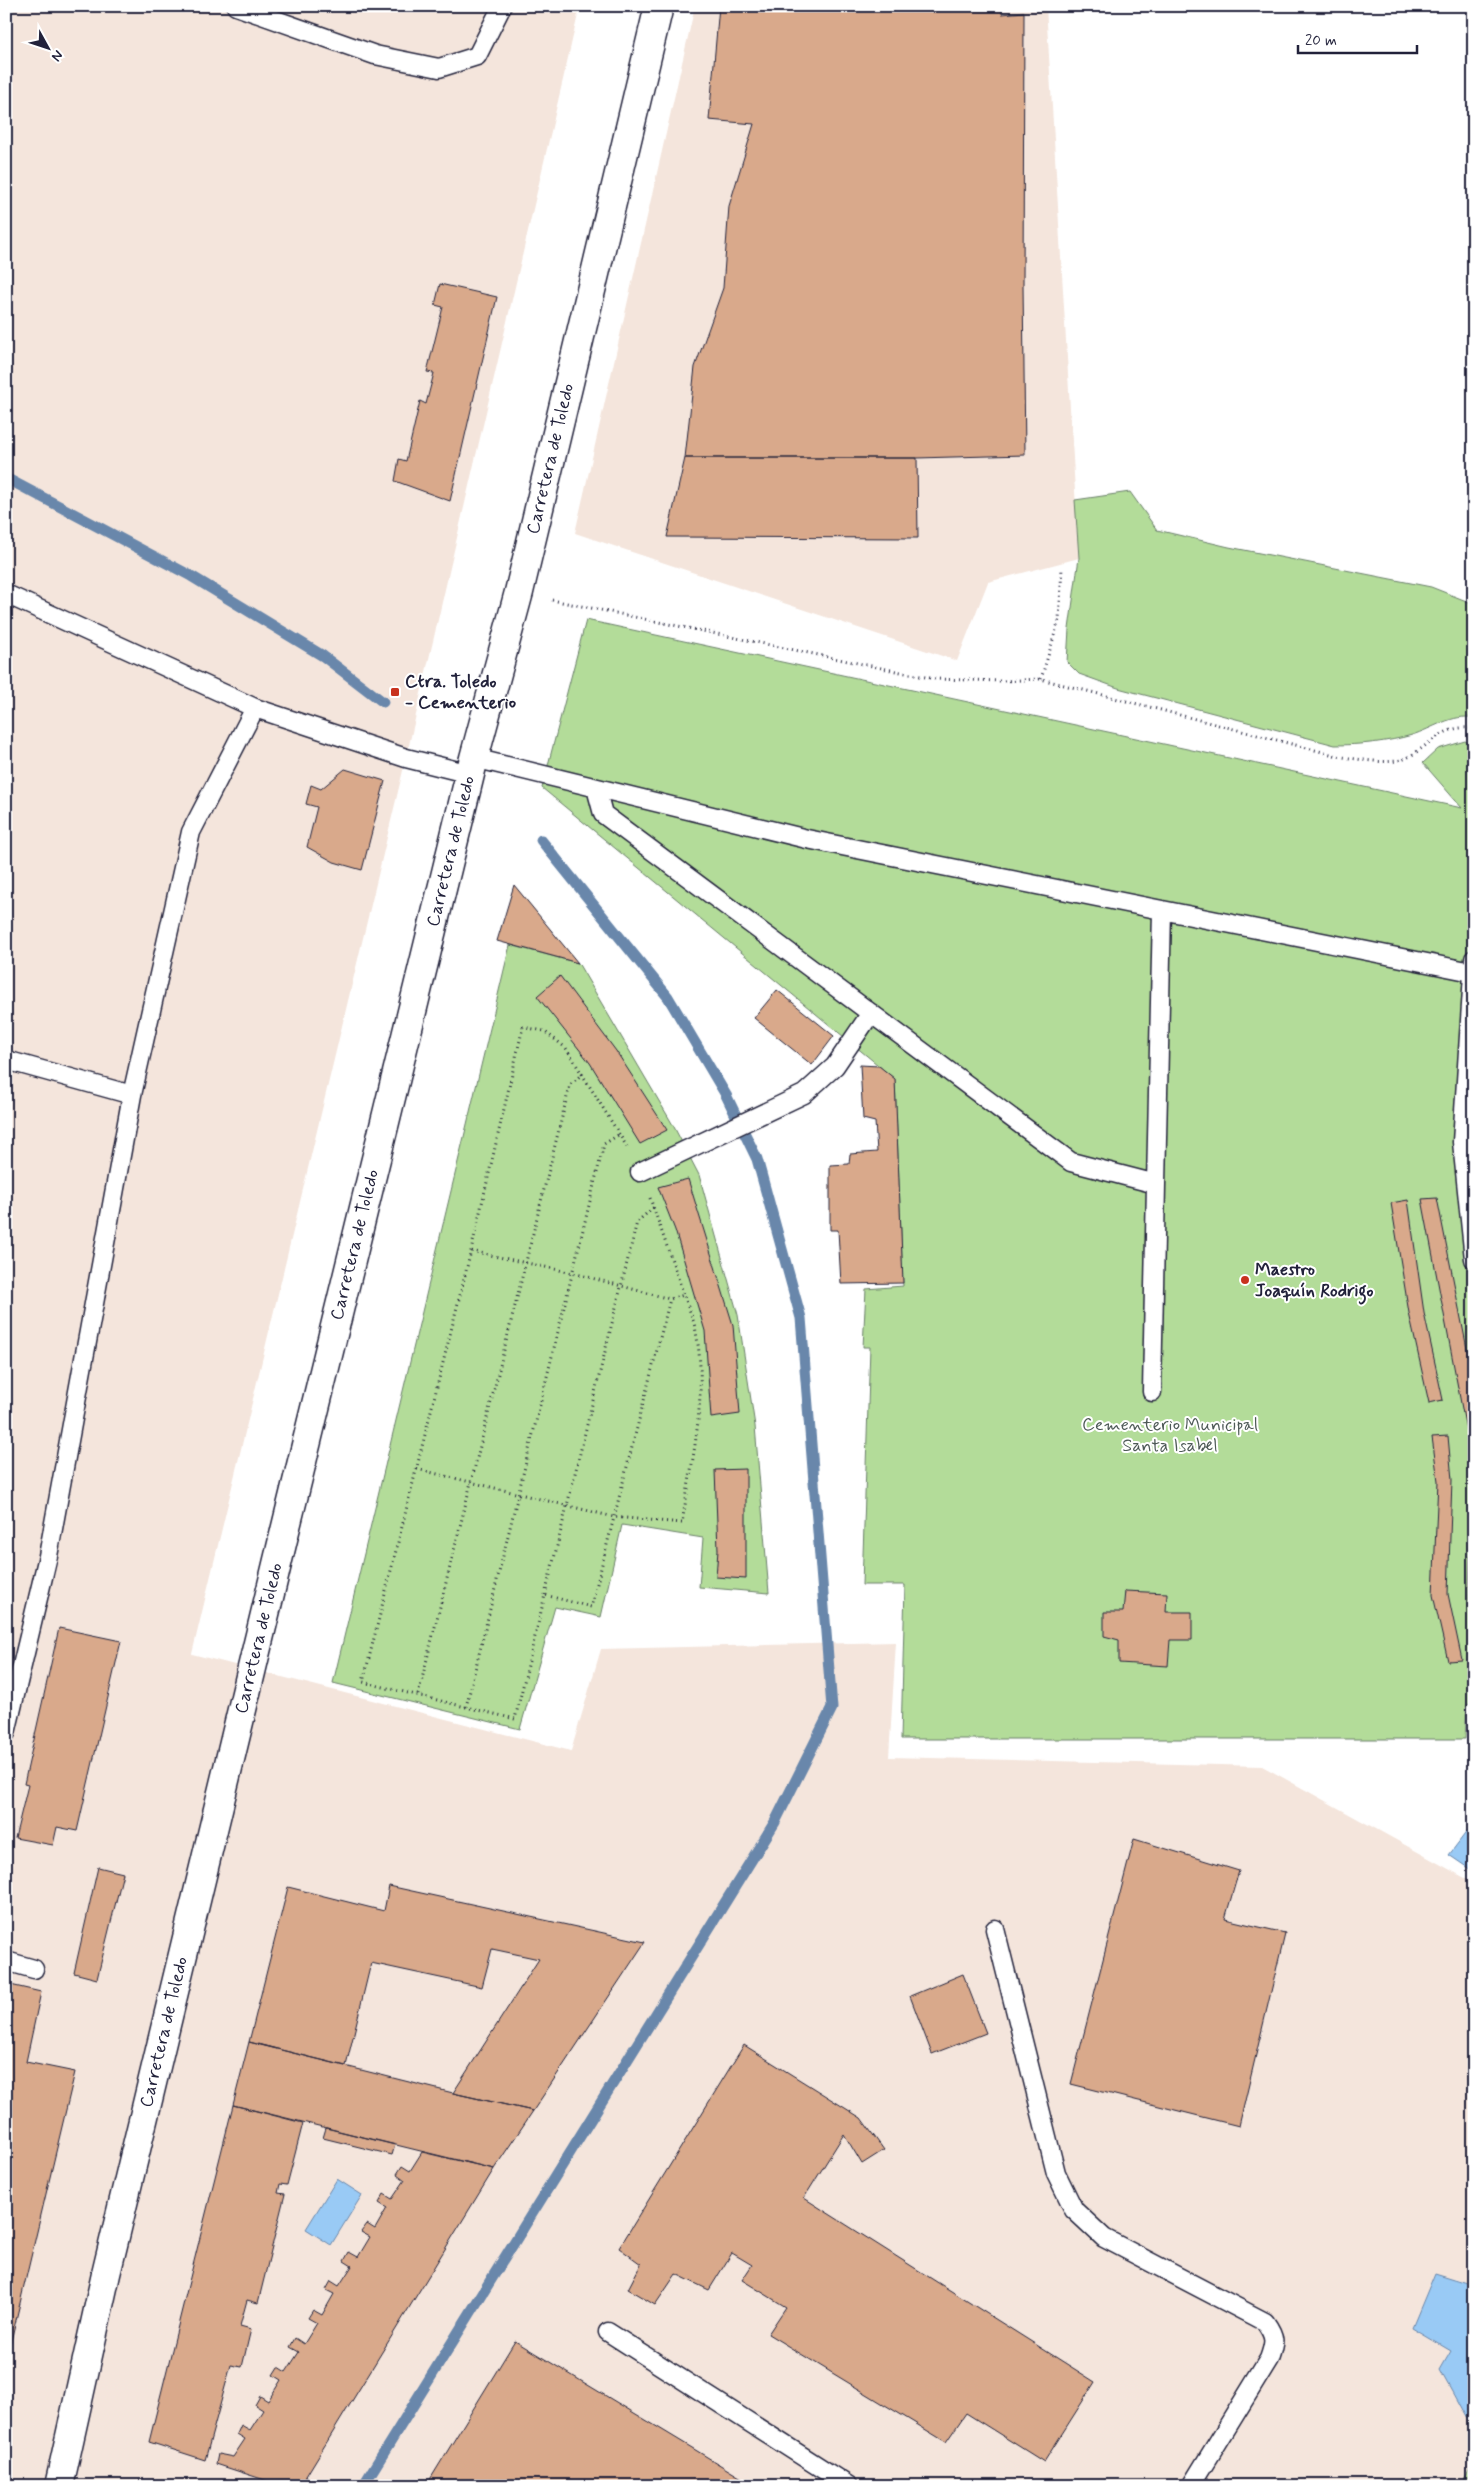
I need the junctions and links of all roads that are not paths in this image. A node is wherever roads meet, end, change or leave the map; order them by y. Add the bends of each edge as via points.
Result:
1 (236, 6) edge
2 (502, 6) edge
3 (659, 6) edge
4 (6, 594) edge
5 (255, 708) junction
6 (472, 766) junction
7 (596, 788) junction
8 (1162, 911) junction
9 (1473, 966) edge
10 (871, 1013) junction
11 (6, 1060) edge
12 (132, 1095) junction
13 (640, 1172) road end
14 (1156, 1184) junction
15 (1474, 1260) edge
16 (1152, 1392) dead end
17 (6, 1732) edge
18 (996, 1929) dead end
19 (6, 1961) edge
20 (34, 1969) dead end
21 (608, 2332) dead end
22 (59, 2486) edge
23 (849, 2486) edge
24 (1192, 2486) edge

1 - 2 lane via 375,55 439,68 478,56
3 - 6 street, Carretera de Toledo via 519,592
4 - 5 lane
5 - 6 lane via 406,758
5 - 12 lane via 191,832
6 - 7 lane
6 - 22 street, Carretera de Toledo via 109,2265
7 - 8 lane via 807,839
7 - 10 lane via 603,814
8 - 9 lane
8 - 14 lane
9 - 15 lane via 1462,1142
10 - 13 lane via 834,1066 804,1094
10 - 14 lane via 1071,1162
11 - 12 lane
12 - 17 lane via 48,1556
14 - 16 lane
18 - 24 lane via 1056,2173 1074,2210 1104,2238 1265,2322 1273,2333 1274,2346 1269,2359
19 - 20 lane
21 - 23 lane

